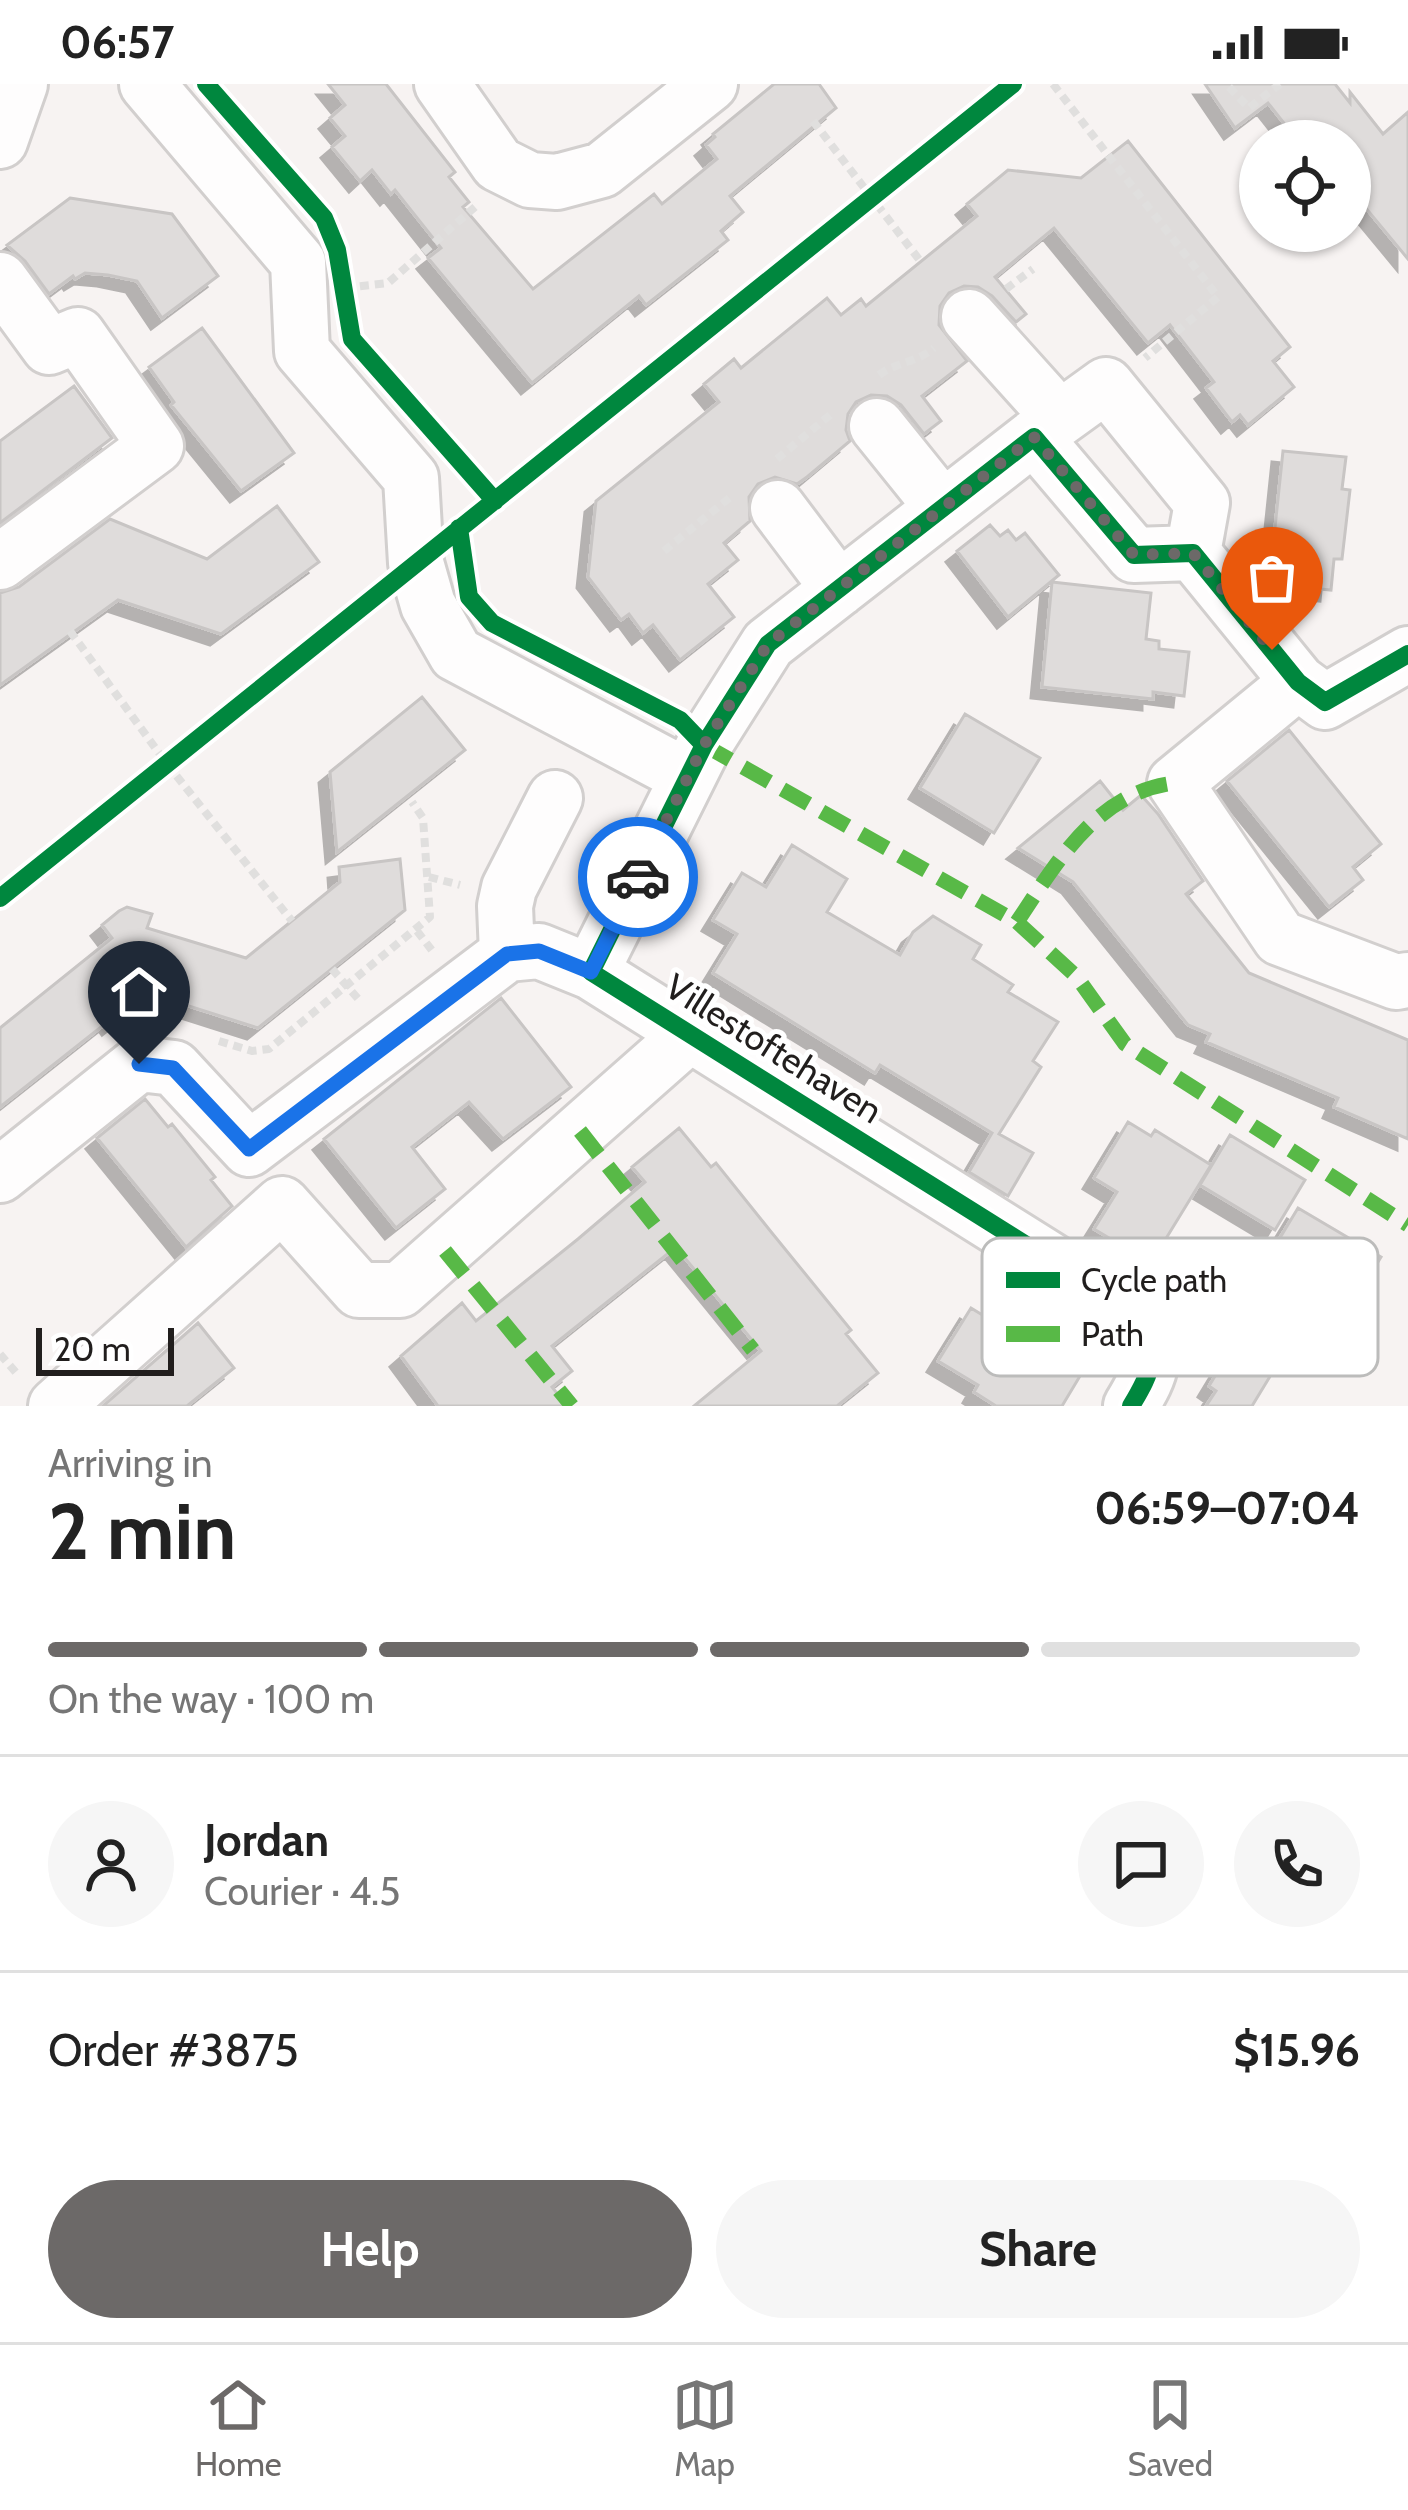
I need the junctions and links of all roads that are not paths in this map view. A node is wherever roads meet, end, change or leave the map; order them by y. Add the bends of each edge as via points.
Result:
1 (20, 84) edge
2 (147, 84) edge
3 (442, 84) edge
4 (710, 84) edge
5 (0, 141) edge
6 (0, 280) edge
7 (969, 316) dead end
8 (877, 426) dead end
9 (1046, 427) junction
10 (778, 508) dead end
11 (943, 508) junction
12 (1193, 553) junction
13 (0, 562) edge
14 (839, 589) junction
15 (1408, 654) edge
16 (1298, 682) junction
17 (688, 777) junction
18 (555, 798) dead end
19 (507, 954) junction
20 (591, 972) junction
21 (1408, 980) edge
22 (690, 1034) junction
23 (249, 1149) junction
24 (0, 1175) edge
25 (282, 1204) junction
26 (1015, 1238) edge
27 (1149, 1376) edge
28 (56, 1406) edge
29 (1131, 1406) edge

1 - 5 street
2 - 17 street via 298,262 302,351 411,478 416,563 456,654
3 - 4 street via 498,164 557,182 602,170
6 - 13 street via 49,347 78,335 156,446
7 - 9 street
8 - 11 street
9 - 11 street
9 - 12 street via 1134,555
9 - 12 street via 1106,385 1202,503
10 - 14 street
11 - 14 street
12 - 16 street
14 - 17 street via 768,644
15 - 16 street via 1325,703
16 - 21 street via 1175,783 1280,938
17 - 20 street
18 - 19 street via 509,888
19 - 20 street, Villestoftehaven via 539,951
19 - 23 street
20 - 22 street, Villestoftehaven
22 - 25 street, Villestoftehaven via 400,1290 359,1290
22 - 26 street, Villestoftehaven
23 - 24 street via 173,1068 139,1064
23 - 25 street, Villestoftehaven
25 - 28 street
27 - 29 street, Villestoftehaven

